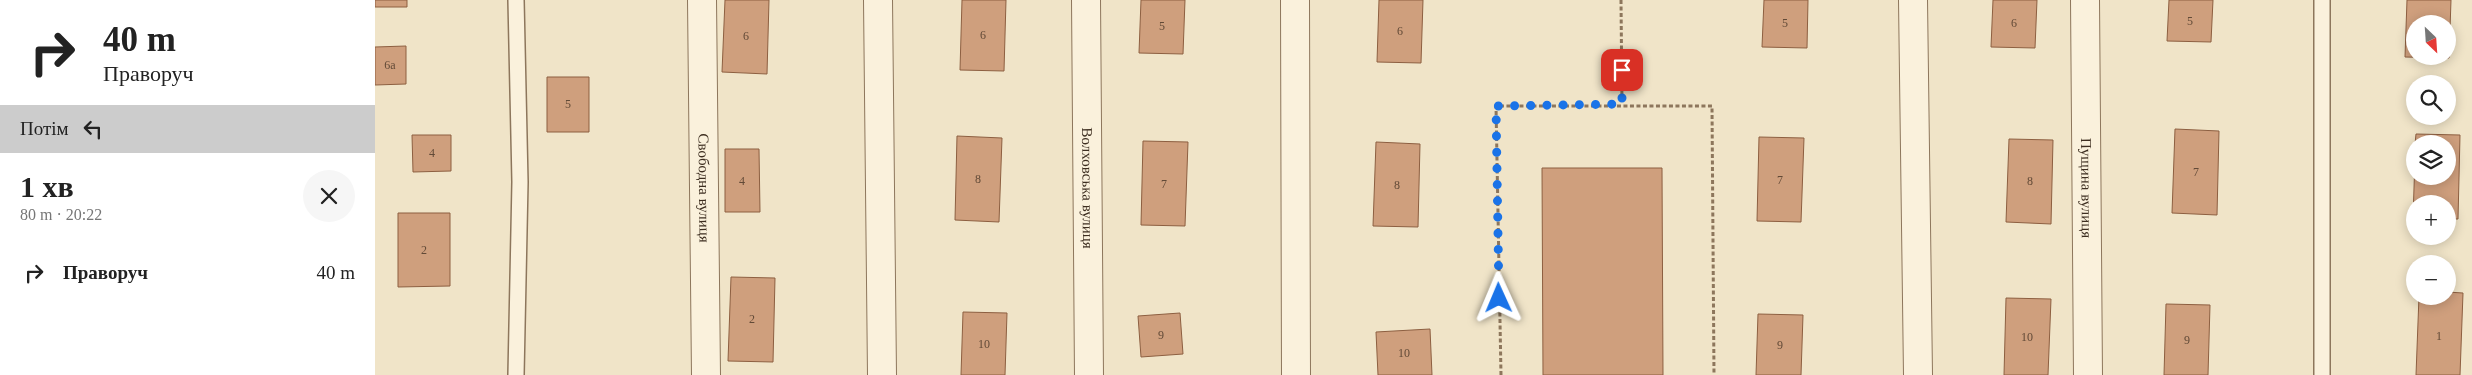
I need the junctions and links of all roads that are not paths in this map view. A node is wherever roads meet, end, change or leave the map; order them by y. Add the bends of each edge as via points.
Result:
1 (516, 0) edge
2 (702, 0) edge
3 (878, 0) edge
4 (1086, 0) edge
5 (1295, 0) edge
6 (1913, 0) edge
7 (2085, 0) edge
8 (2322, 0) edge
9 (516, 375) edge
10 (706, 375) edge
11 (882, 375) edge
12 (1089, 375) edge
13 (1296, 375) edge
14 (1918, 375) edge
15 (2088, 375) edge
16 (2322, 375) edge

1 - 9 lane via 521,182
2 - 10 street, Свободна вулиця
3 - 11 street
4 - 12 street, Волховська вулиця
5 - 13 street
6 - 14 street
7 - 15 street, Пущина вулиця
8 - 16 lane

